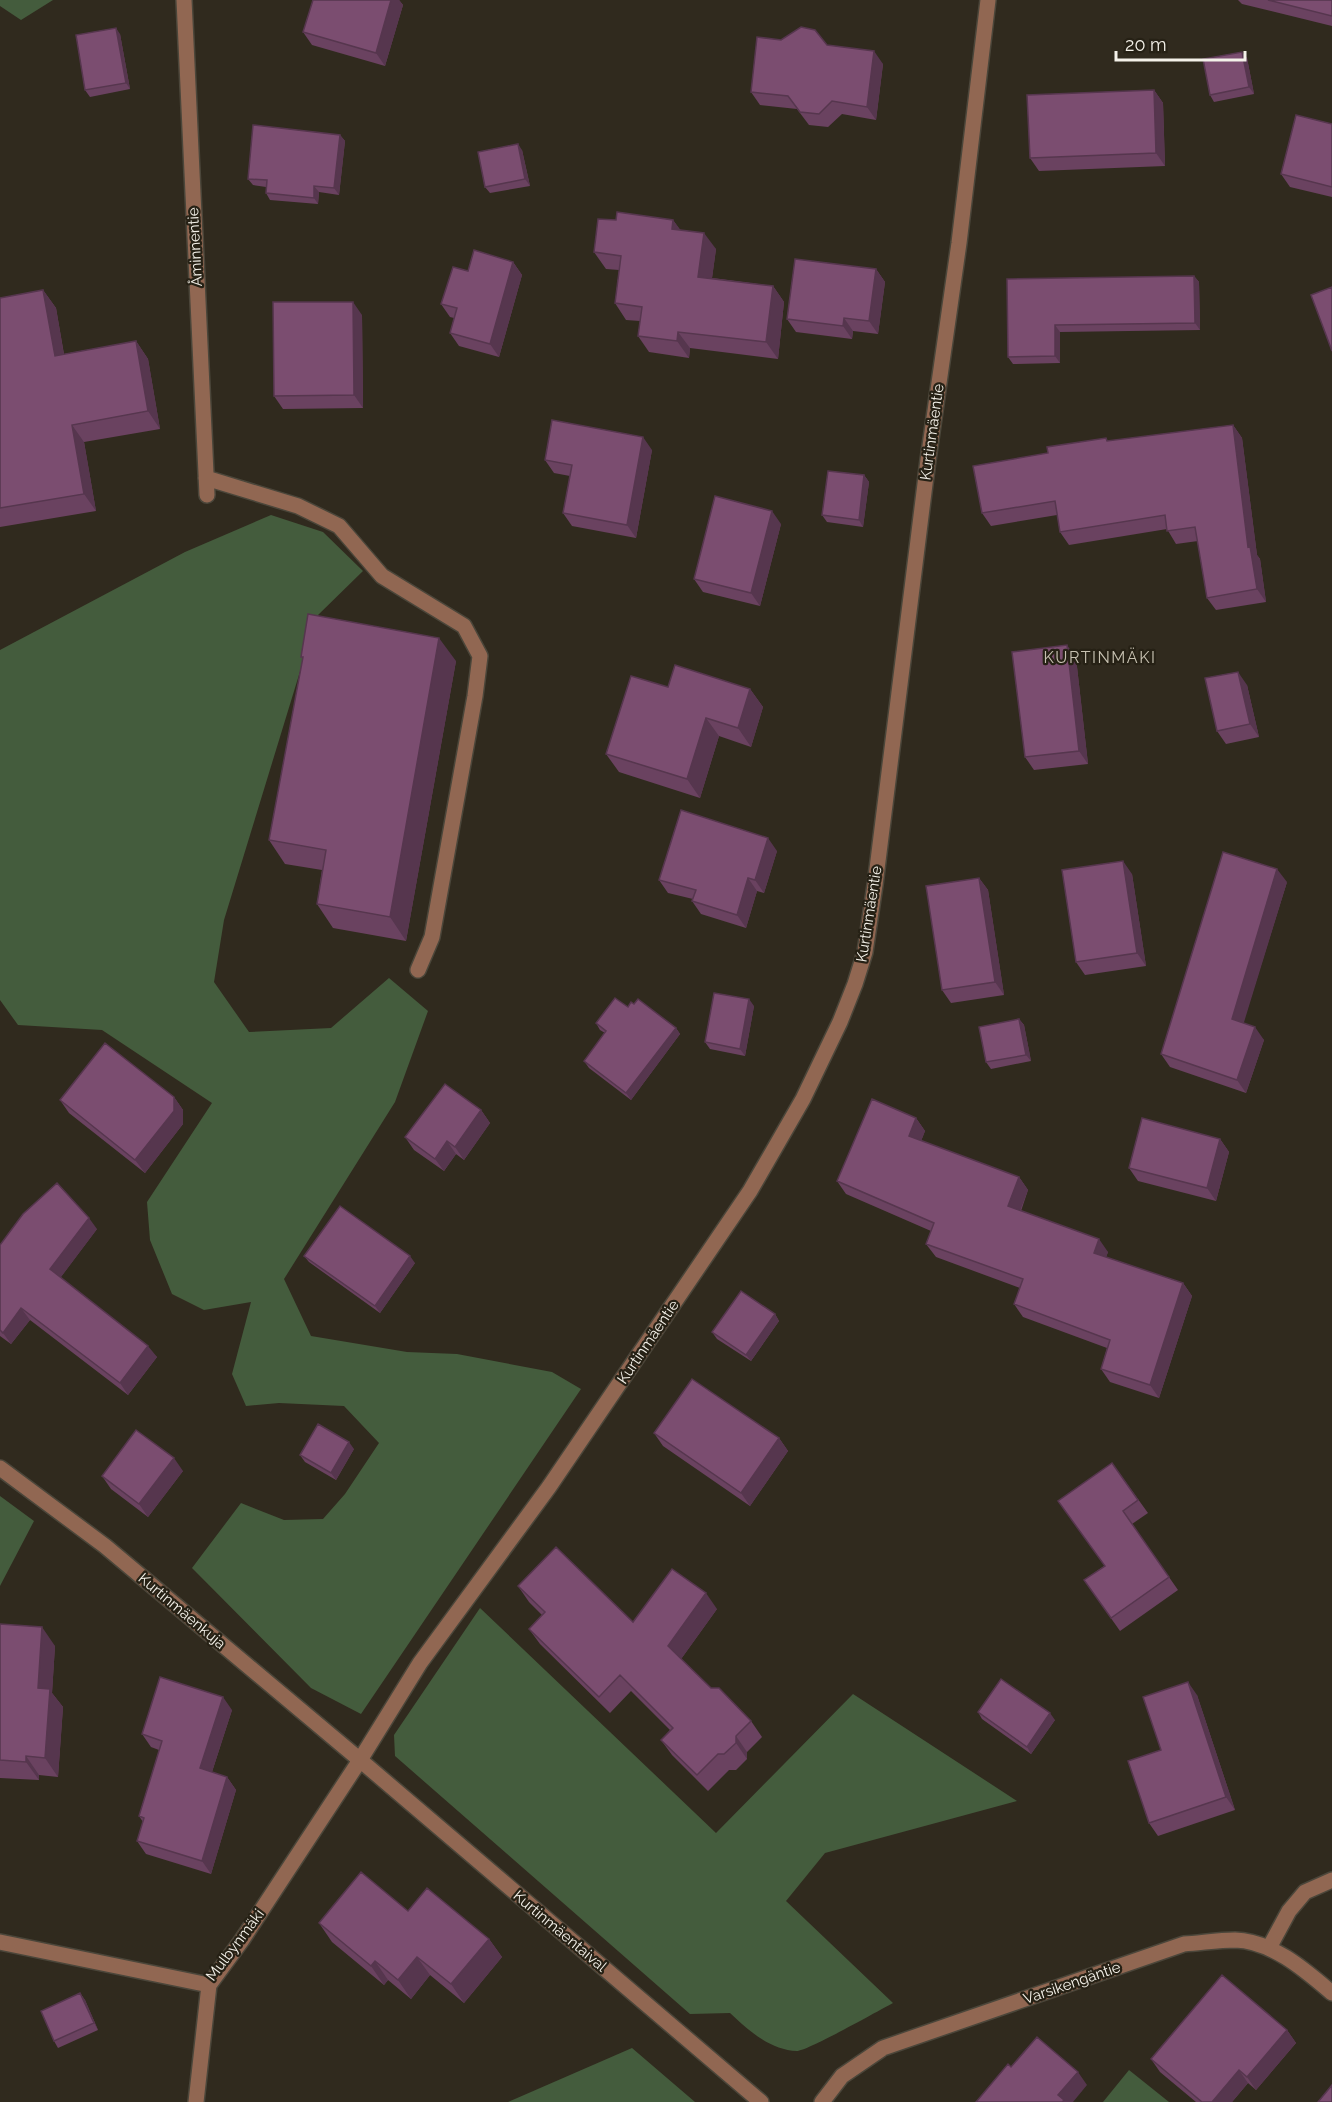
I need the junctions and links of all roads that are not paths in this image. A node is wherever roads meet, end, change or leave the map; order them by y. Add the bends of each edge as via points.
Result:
1 (184, 0) edge
2 (988, 0) edge
3 (206, 478) junction
4 (207, 495) dead end
5 (418, 970) dead end
6 (0, 1468) edge
7 (360, 1760) junction
8 (1332, 1880) edge
9 (0, 1942) edge
10 (1269, 1948) junction
11 (209, 1985) junction
12 (1332, 1993) edge
13 (196, 2102) edge
14 (761, 2102) edge
15 (822, 2102) edge

1 - 3 street, Åminnentie
2 - 7 street, Kurtinmäentie via 875,885 865,952 855,984 803,1099 750,1191 555,1480 420,1663
3 - 4 street, Åminnentie
3 - 5 street via 298,506 339,526 382,576 465,626 480,656 432,937
6 - 7 street, Kurtinmäenkuja via 105,1546
7 - 11 street, Mulbynmäki
7 - 14 street, Kurtinmäentaival
8 - 10 street via 1305,1892 1289,1911
9 - 11 street, Mulbynmäki
10 - 12 street, Varsikengäntie
10 - 15 street, Varsikengäntie via 1237,1940 1184,1944 1035,1995 883,2048 842,2076
11 - 13 street

